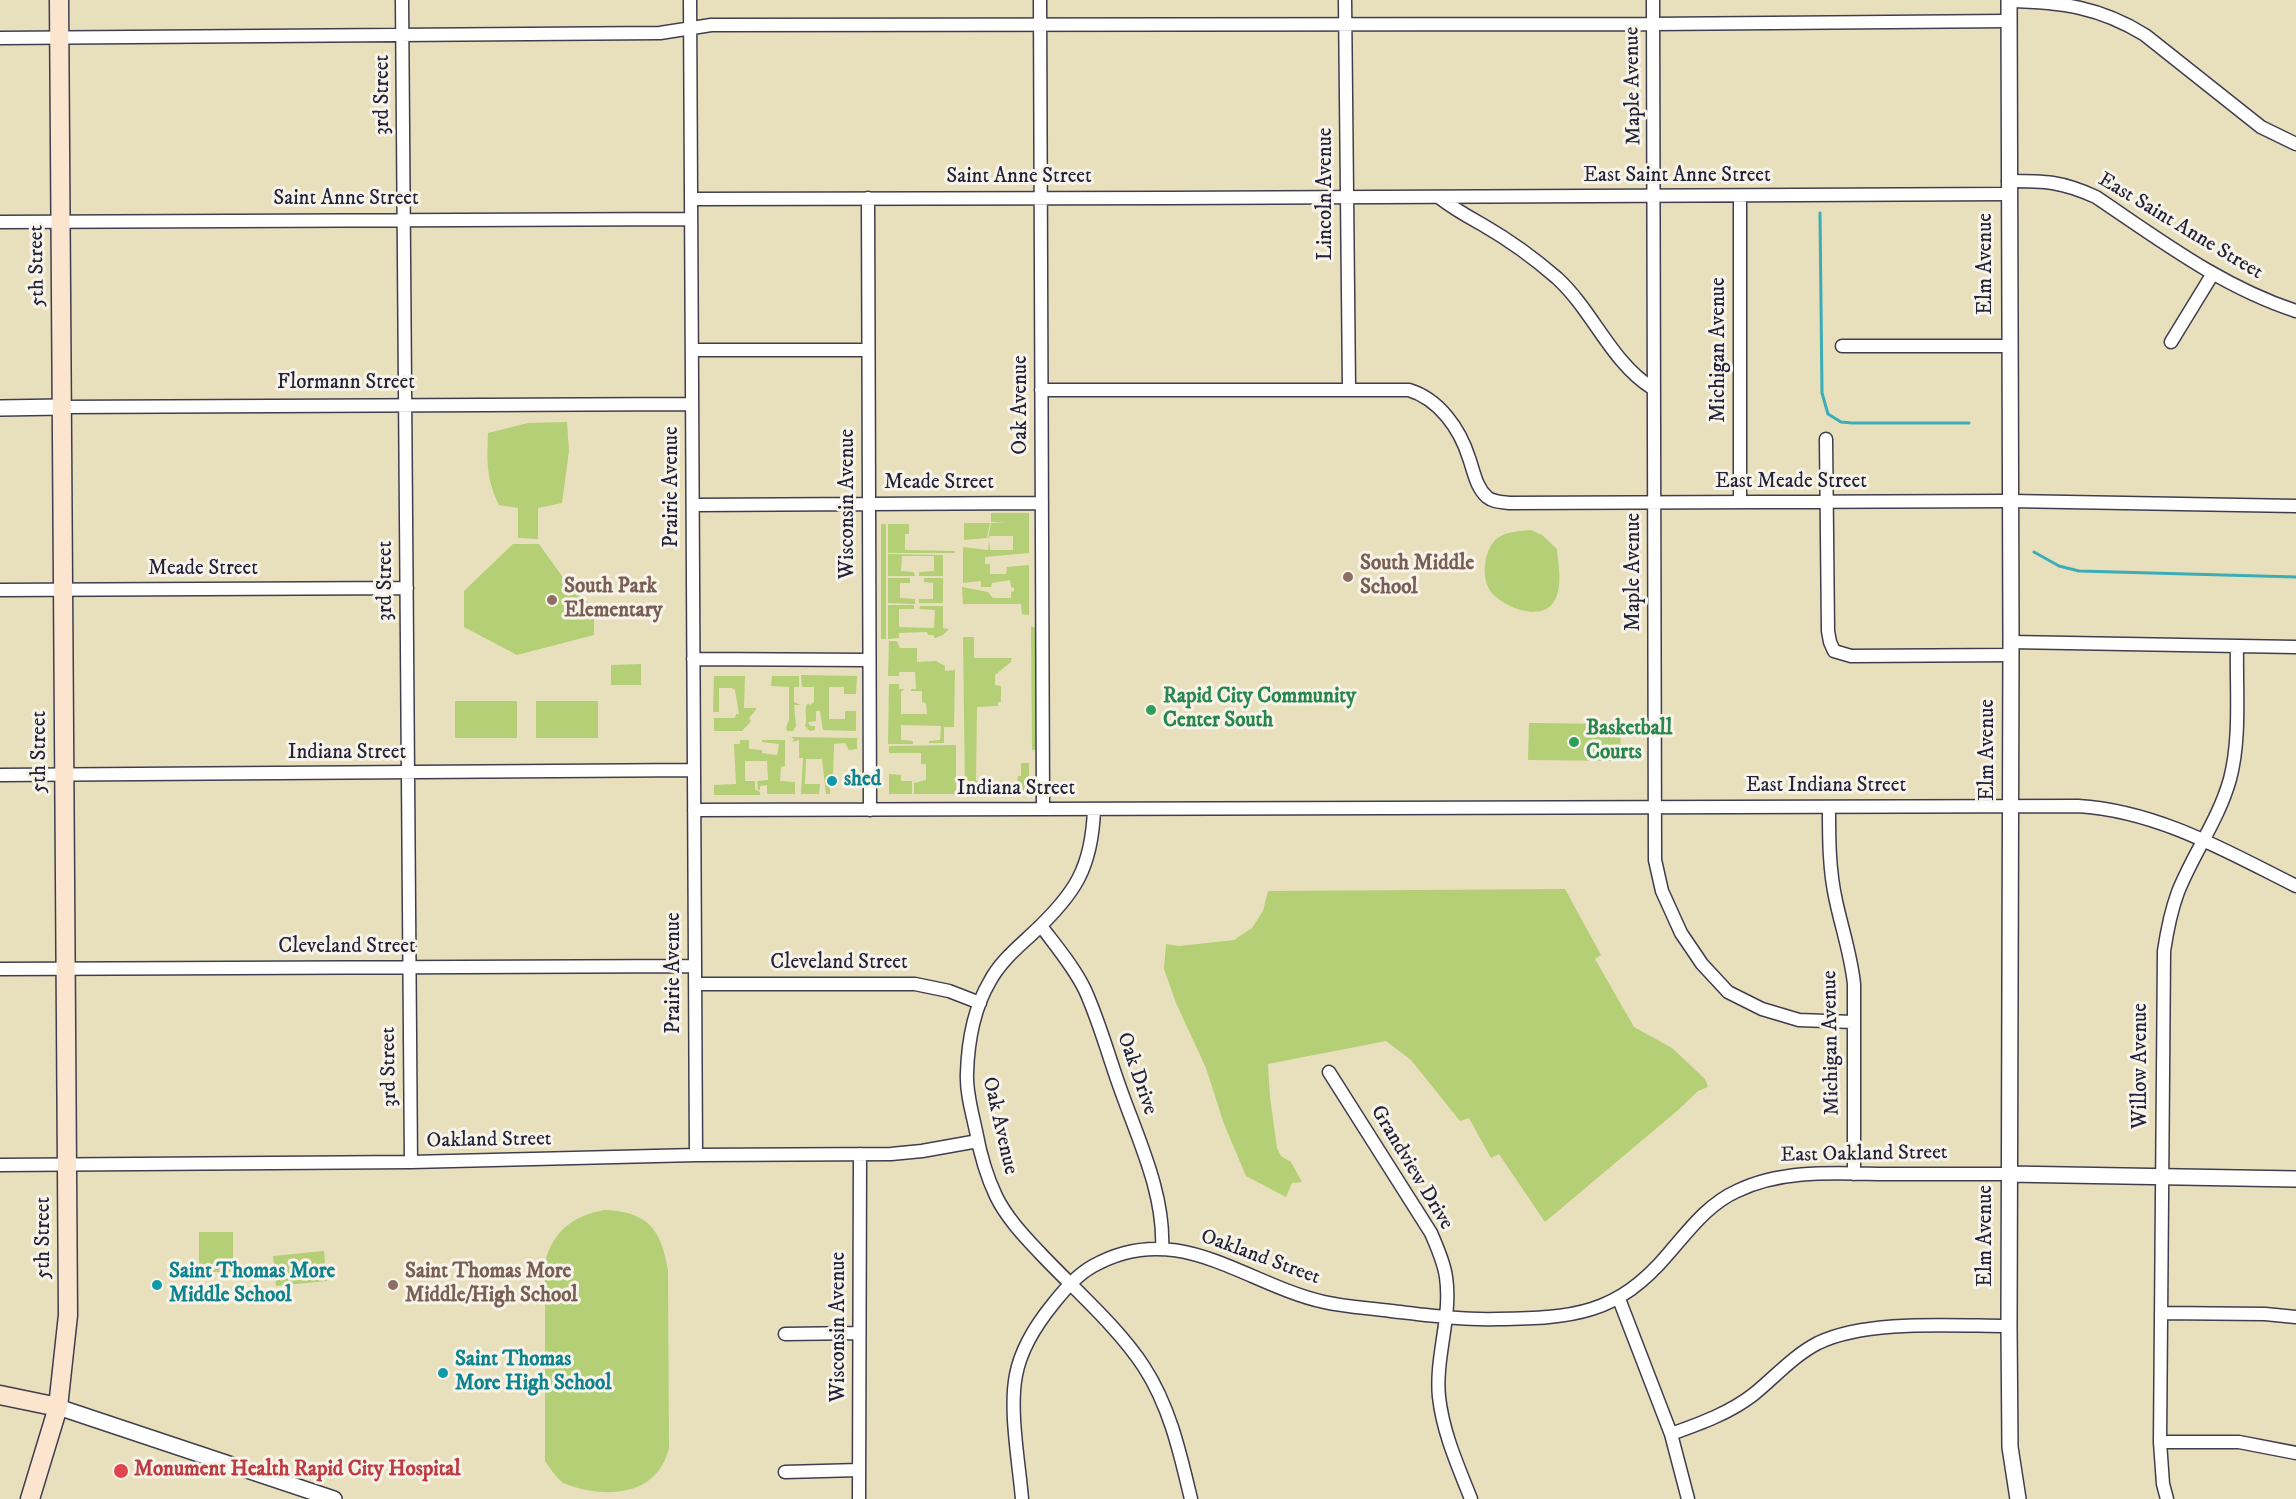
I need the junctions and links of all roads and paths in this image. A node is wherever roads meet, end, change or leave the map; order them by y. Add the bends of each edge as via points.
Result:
1 (60, 0) edge
2 (402, 0) edge
3 (690, 0) edge
4 (1040, 0) edge
5 (1345, 0) edge
6 (1653, 0) edge
7 (2009, 1) edge
8 (2008, 21) junction
9 (1653, 24) junction
10 (1040, 25) junction
11 (1345, 25) junction
12 (691, 27) junction
13 (403, 34) junction
14 (0, 38) edge
15 (59, 38) junction
16 (2296, 144) edge
17 (2008, 188) junction
18 (1041, 197) junction
19 (1347, 197) junction
20 (1654, 197) junction
21 (1740, 197) junction
22 (868, 198) junction
23 (1440, 198) junction
24 (691, 199) junction
25 (404, 219) junction
26 (692, 219) junction
27 (0, 222) edge
28 (60, 222) junction
29 (2212, 275) junction
30 (2296, 311) edge
31 (2171, 342) dead end
32 (2008, 345) junction
33 (1842, 346) dead end
34 (692, 350) junction
35 (868, 350) junction
36 (1348, 388) junction
37 (1652, 388) junction
38 (1041, 390) junction
39 (692, 404) junction
40 (406, 405) junction
41 (62, 407) junction
42 (0, 408) edge
43 (1826, 439) dead end
44 (1827, 501) junction
45 (2010, 501) junction
46 (1740, 502) junction
47 (1042, 503) junction
48 (1655, 503) junction
49 (869, 504) junction
50 (693, 505) junction
51 (2296, 506) edge
52 (407, 588) junction
53 (0, 590) edge
54 (63, 590) junction
55 (2237, 646) junction
56 (2296, 647) edge
57 (2011, 649) junction
58 (693, 659) junction
59 (869, 660) junction
60 (694, 770) junction
61 (408, 773) junction
62 (0, 775) edge
63 (64, 775) junction
64 (2010, 806) junction
65 (1655, 807) junction
66 (1829, 807) junction
67 (1339, 808) joint
68 (1043, 809) junction
69 (1094, 809) junction
70 (694, 810) junction
71 (870, 810) junction
72 (2203, 840) junction
73 (2296, 886) edge
74 (1041, 926) junction
75 (695, 966) junction
76 (408, 967) junction
77 (0, 969) edge
78 (65, 969) junction
79 (695, 984) junction
80 (980, 1003) junction
81 (1853, 1022) junction
82 (1329, 1072) dead end
83 (978, 1141) junction
84 (860, 1154) junction
85 (696, 1155) junction
86 (411, 1162) junction
87 (0, 1165) edge
88 (67, 1165) junction
89 (1854, 1173) junction
90 (2008, 1174) junction
91 (2161, 1176) junction
92 (2296, 1179) edge
93 (1162, 1249) junction
94 (1069, 1284) junction
95 (1619, 1299) junction
96 (2161, 1312) junction
97 (1446, 1317) junction
98 (2296, 1317) edge
99 (2009, 1326) junction
100 (860, 1333) junction
101 (785, 1334) dead end
102 (0, 1395) edge
103 (58, 1407) junction
104 (1671, 1434) junction
105 (2160, 1442) junction
106 (2296, 1453) edge
107 (860, 1470) junction
108 (785, 1472) dead end
109 (30, 1499) edge
110 (334, 1499) edge
111 (859, 1499) edge
112 (1022, 1499) edge
113 (1191, 1499) edge
114 (1472, 1499) edge
115 (1688, 1499) edge
116 (2018, 1499) edge
117 (2167, 1499) edge

1 - 15 main road, 5th Street
2 - 13 street, 3rd Street
3 - 12 street, Prairie Avenue
4 - 10 street, Oak Avenue
5 - 11 street, Lincoln Avenue
6 - 9 street, Maple Avenue
7 - 8 street, Elm Avenue
7 - 16 street via 2067,4 2130,25 2261,127
8 - 9 street
8 - 17 street, Elm Avenue
9 - 11 street
9 - 20 street, Maple Avenue
10 - 11 street
10 - 12 street
10 - 18 street, Oak Avenue
11 - 19 street, Lincoln Avenue
12 - 13 street via 660,33
12 - 24 street, Prairie Avenue
13 - 15 street
13 - 25 street, 3rd Street
14 - 15 street
15 - 28 main road, 5th Street
17 - 21 street, East Saint Anne Street
17 - 29 street, East Saint Anne Street via 2060,183 2077,188
17 - 32 street, Elm Avenue
18 - 19 street, Saint Anne Street
18 - 22 street, Saint Anne Street
18 - 38 street, Oak Avenue
19 - 23 street, East Saint Anne Street
19 - 36 street, Lincoln Avenue
20 - 21 street, East Saint Anne Street
20 - 23 street, East Saint Anne Street
20 - 37 street, Maple Avenue
21 - 46 street, Michigan Avenue
22 - 24 street, Saint Anne Street
22 - 35 street, Wisconsin Avenue
23 - 37 street via 1528,254 1558,279 1578,300 1629,371
24 - 26 street, Prairie Avenue
25 - 26 street, Saint Anne Street
25 - 28 street, Saint Anne Street
25 - 40 street, 3rd Street
26 - 34 street, Prairie Avenue
27 - 28 street, Saint Anne Street
28 - 41 main road, 5th Street
29 - 30 street, East Saint Anne Street
29 - 31 street
32 - 33 street
32 - 45 street, Elm Avenue
34 - 35 street
34 - 39 street, Prairie Avenue
35 - 49 street, Wisconsin Avenue
36 - 38 street
36 - 48 street, East Meade Street via 1409,390 1431,400 1462,441 1479,487 1497,502
37 - 48 street, Maple Avenue
38 - 47 street, Oak Avenue
39 - 40 street, Flormann Street
39 - 50 street, Prairie Avenue
40 - 41 street, Flormann Street
40 - 52 street, 3rd Street
41 - 42 street, Flormann Street
41 - 54 main road, 5th Street
43 - 44 street
44 - 45 street, East Meade Street
44 - 46 street, East Meade Street
44 - 57 street via 1828,631 1834,651 1851,656
45 - 51 street, East Meade Street
45 - 57 street, Elm Avenue
46 - 48 street, East Meade Street
47 - 49 street, Meade Street
47 - 68 street, Oak Avenue
48 - 65 street, Maple Avenue
49 - 50 street, Meade Street
49 - 59 street, Wisconsin Avenue
50 - 58 street, Prairie Avenue
52 - 54 street, Meade Street
52 - 61 street, 3rd Street
53 - 54 street, Meade Street
54 - 63 main road, 5th Street
55 - 56 street
55 - 57 street
55 - 72 street, Willow Avenue via 2234,762
57 - 64 street, Elm Avenue
58 - 59 street
58 - 60 street, Prairie Avenue
59 - 71 street, Wisconsin Avenue
60 - 61 street, Indiana Street
60 - 70 street, Prairie Avenue
61 - 63 street, Indiana Street
61 - 76 street, 3rd Street
62 - 63 street, Indiana Street
63 - 78 main road, 5th Street
64 - 66 street, East Indiana Street
64 - 72 street, East Indiana Street via 2108,808 2168,824
64 - 90 street, Elm Avenue
65 - 66 street, East Indiana Street
65 - 67 street, East Indiana Street
65 - 81 street, Maple Avenue via 1656,860 1662,891 1681,933 1702,964 1728,992 1762,1009 1799,1020
66 - 81 street, Michigan Avenue via 1832,878 1852,966
67 - 69 street, Indiana Street
68 - 69 street, Indiana Street
68 - 71 street, Indiana Street
69 - 74 street, Oak Avenue via 1088,861 1066,900
70 - 71 street, Indiana Street
70 - 75 street, Prairie Avenue
72 - 73 street, East Indiana Street
72 - 91 street, Willow Avenue via 2178,892 2164,951
74 - 80 street, Oak Avenue via 1008,956 990,980
74 - 93 street, Oak Drive via 1084,989 1095,1017 1149,1169 1163,1232
75 - 76 street, Cleveland Street
75 - 79 street, Prairie Avenue
76 - 78 street, Cleveland Street
76 - 86 street, 3rd Street
77 - 78 street, Cleveland Street
78 - 88 main road, 5th Street
79 - 80 street, Cleveland Street via 915,984
79 - 85 street, Prairie Avenue
80 - 83 street, Oak Avenue via 973,1024 967,1076
81 - 89 street, Michigan Avenue
82 - 97 street, Grandview Drive via 1431,1233 1446,1275
83 - 84 street, Oakland Street via 922,1151
83 - 94 street, Oak Avenue via 1002,1205
84 - 85 street, Oakland Street
84 - 100 street, Wisconsin Avenue
85 - 86 street, Oakland Street
86 - 88 street, Oakland Street
87 - 88 street, Oakland Street
88 - 103 main road, 5th Street via 68,1315
89 - 90 street, East Oakland Street
89 - 95 street, East Oakland Street via 1792,1175 1734,1192 1700,1217 1651,1273
90 - 91 street, East Oakland Street
90 - 99 street, Elm Avenue
91 - 92 street, East Oakland Street
91 - 96 street, Willow Avenue
93 - 94 street, Oakland Street via 1108,1258
93 - 97 street, Oakland Street via 1202,1255 1326,1303
94 - 112 street, Oakland Street via 1030,1337 1016,1376
94 - 113 street, Oak Avenue via 1145,1368 1169,1416
95 - 97 street, East Oakland Street via 1585,1312 1552,1317
95 - 104 street
96 - 98 street
96 - 105 street, Willow Avenue
97 - 114 street, Grandview Drive via 1439,1398 1451,1449
99 - 104 street via 1897,1327 1841,1334 1803,1352 1753,1395 1728,1410
99 - 116 street, Elm Avenue via 2010,1447
100 - 101 street
100 - 107 street, Wisconsin Avenue
102 - 103 main road
103 - 109 main road, 5th Street
103 - 110 street
104 - 115 street
105 - 106 street via 2239,1443
105 - 117 street, Willow Avenue
107 - 108 street
107 - 111 street, Wisconsin Avenue

